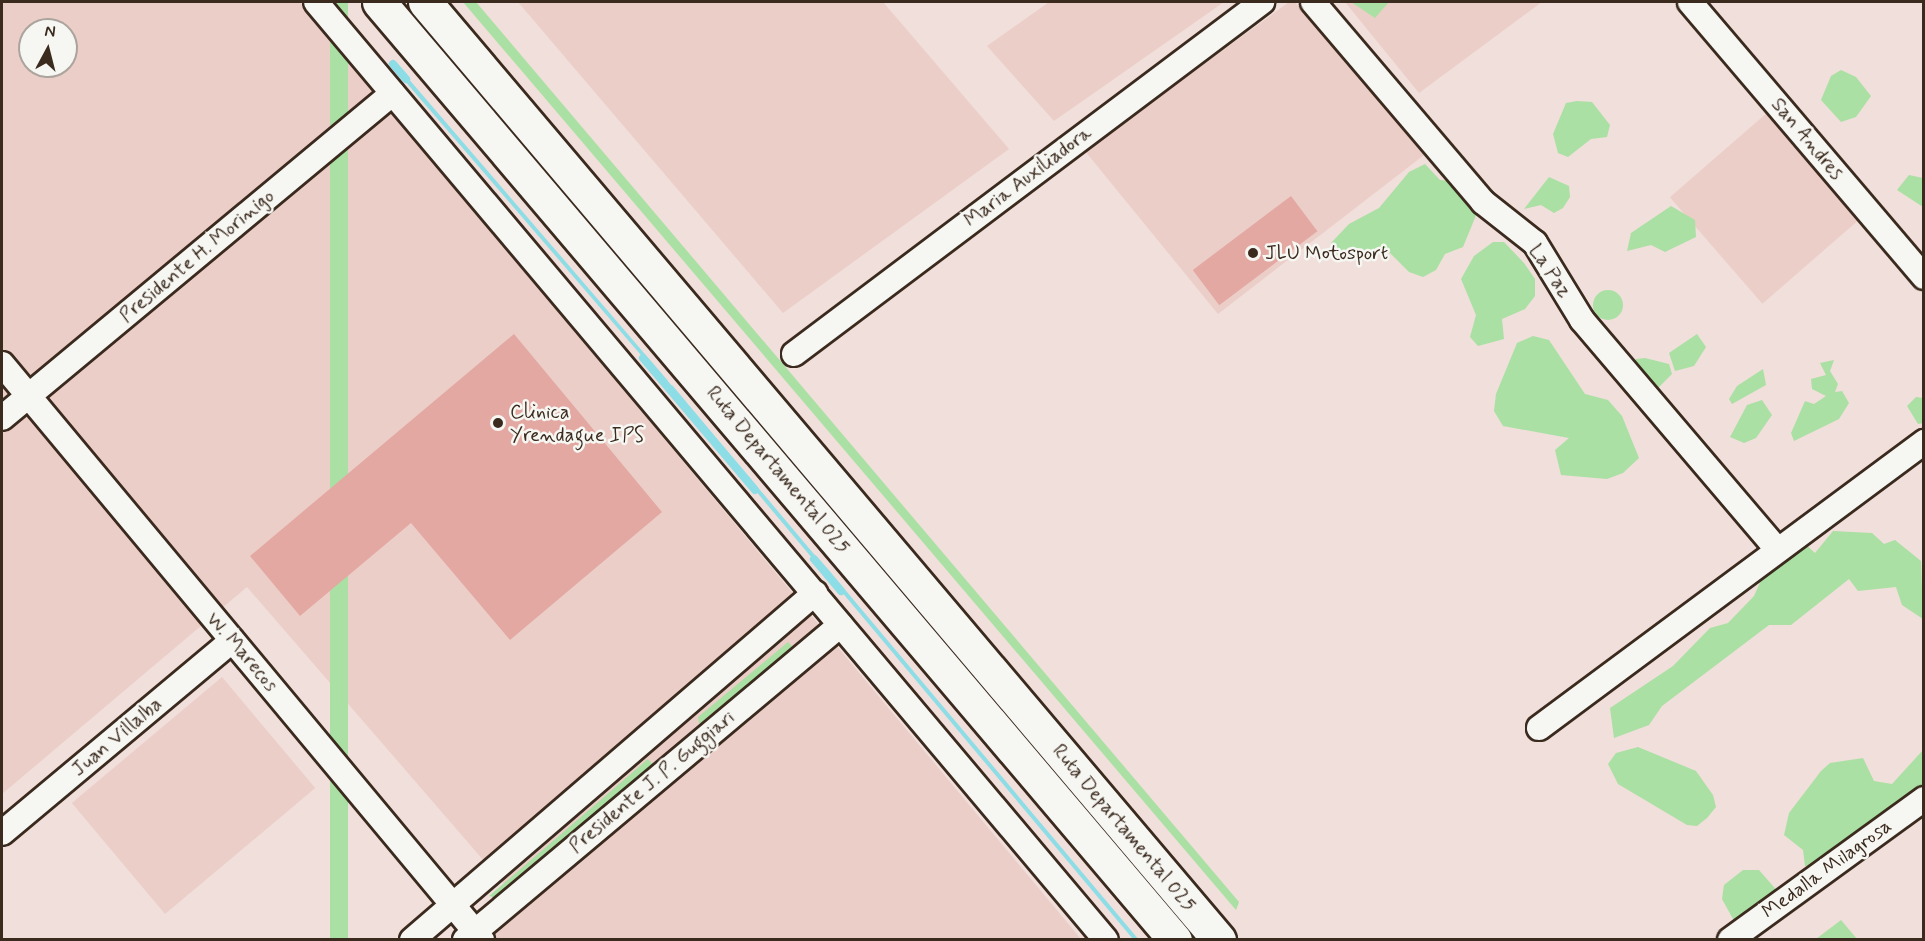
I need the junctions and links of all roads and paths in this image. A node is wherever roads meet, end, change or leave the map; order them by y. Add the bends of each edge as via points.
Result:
1 (316, 2) edge
2 (379, 2) edge
3 (425, 2) edge
4 (1262, 2) edge
5 (1313, 2) edge
6 (1690, 2) edge
7 (393, 93) junction
8 (1923, 277) edge
9 (794, 354) dead end
10 (2, 364) edge
11 (28, 396) junction
12 (2, 418) edge
13 (1923, 442) edge
14 (1777, 549) junction
15 (815, 593) junction
16 (840, 625) junction
17 (232, 642) junction
18 (671, 716) junction
19 (1539, 728) dead end
20 (695, 746) junction
21 (1923, 799) edge
22 (2, 833) edge
23 (453, 904) junction
24 (474, 937) edge
25 (412, 939) edge
26 (1106, 939) edge
27 (1176, 939) edge
28 (1219, 939) edge
29 (1730, 939) edge

1 - 7 street
2 - 27 highway, Ruta Departamental 025
3 - 28 highway, Ruta Departamental 025
4 - 9 street, Maria Auxiliadora
5 - 14 street, La Paz via 1483,202 1535,243 1582,320
6 - 8 street, San Andres
7 - 11 street, Presidente H. Morinigo
7 - 15 street
10 - 11 street, W. Marecos
11 - 12 street, Presidente H. Morinigo
11 - 17 street, W. Marecos
13 - 14 street
14 - 19 street
15 - 16 street
15 - 18 street
16 - 20 street, Presidente J. P. Guggiari
16 - 26 street
17 - 22 street, Juan Villalba
17 - 23 street, W. Marecos
18 - 20 street
18 - 23 street
20 - 24 street, Presidente J. P. Guggiari
21 - 29 street, Medalla Milagrosa
23 - 24 street, W. Marecos
23 - 25 street

